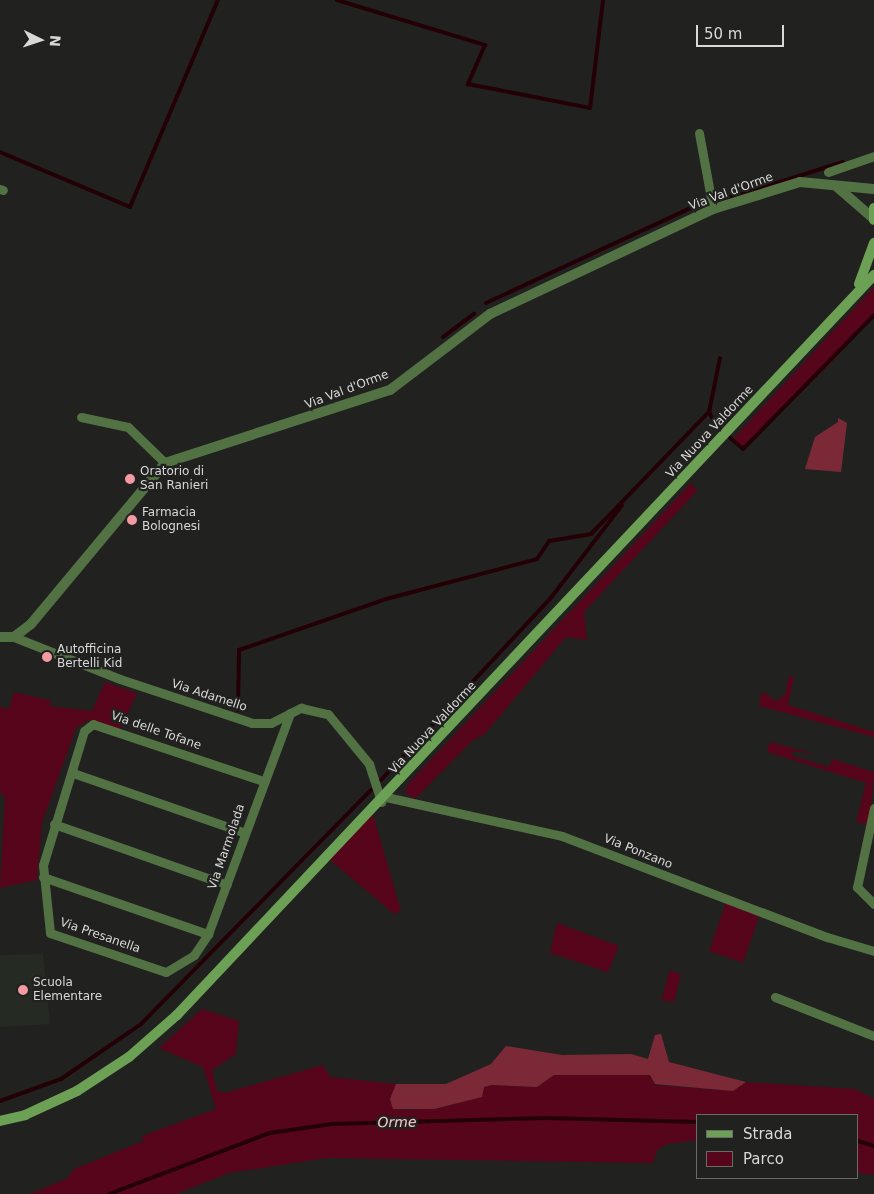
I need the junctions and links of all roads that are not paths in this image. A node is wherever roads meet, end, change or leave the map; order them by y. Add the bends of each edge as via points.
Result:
1 (699, 133) dead end
2 (874, 156) edge
3 (828, 177) junction
4 (874, 189) edge
5 (874, 208) edge
6 (713, 209) junction
7 (874, 219) edge
8 (874, 243) edge
9 (874, 275) edge
10 (848, 303) junction
11 (81, 417) dead end
12 (165, 463) junction
13 (14, 636) junction
14 (0, 638) edge
15 (290, 713) junction
16 (73, 773) junction
17 (263, 781) junction
18 (384, 800) junction
19 (874, 808) edge
20 (54, 824) junction
21 (245, 833) junction
22 (43, 877) junction
23 (227, 885) junction
24 (874, 904) edge
25 (208, 934) junction
26 (874, 950) edge
27 (166, 972) joint
28 (775, 997) dead end
29 (874, 1036) edge
30 (0, 1121) edge

1 - 6 street
2 - 3 street, Via Val d'Orme
3 - 4 street, Via Val d'Orme
3 - 6 street, Via Val d'Orme via 800,182
3 - 7 street
5 - 7 main road
6 - 12 street, Via Val d'Orme via 490,314 390,390
8 - 10 main road, Via Nuova Valdorme via 866,274
9 - 10 main road, Via Nuova Valdorme
10 - 18 main road, Via Nuova Valdorme
11 - 12 street via 128,427
12 - 13 street via 31,624
13 - 14 street
13 - 15 street, Via Adamello via 120,679 252,723 271,723
15 - 17 street, Via Marmolada
15 - 18 street, Via Adamello via 301,708 328,714 347,731 370,764
16 - 17 street, Via delle Tofane via 84,731 93,724
16 - 20 street, Via delle Tofane
16 - 21 street
17 - 21 street, Via Marmolada
18 - 26 street, Via Ponzano via 562,836 827,937
18 - 30 main road, Via Nuova Valdorme via 177,1016 128,1057 60,1099
19 - 24 street via 858,881 858,892
20 - 22 street, Via Presanella
20 - 23 street
21 - 23 street, Via Marmolada
22 - 25 street
22 - 27 street, Via Presanella via 50,933
23 - 25 street, Via Marmolada
25 - 27 street, Via Marmolada via 194,955
28 - 29 street

